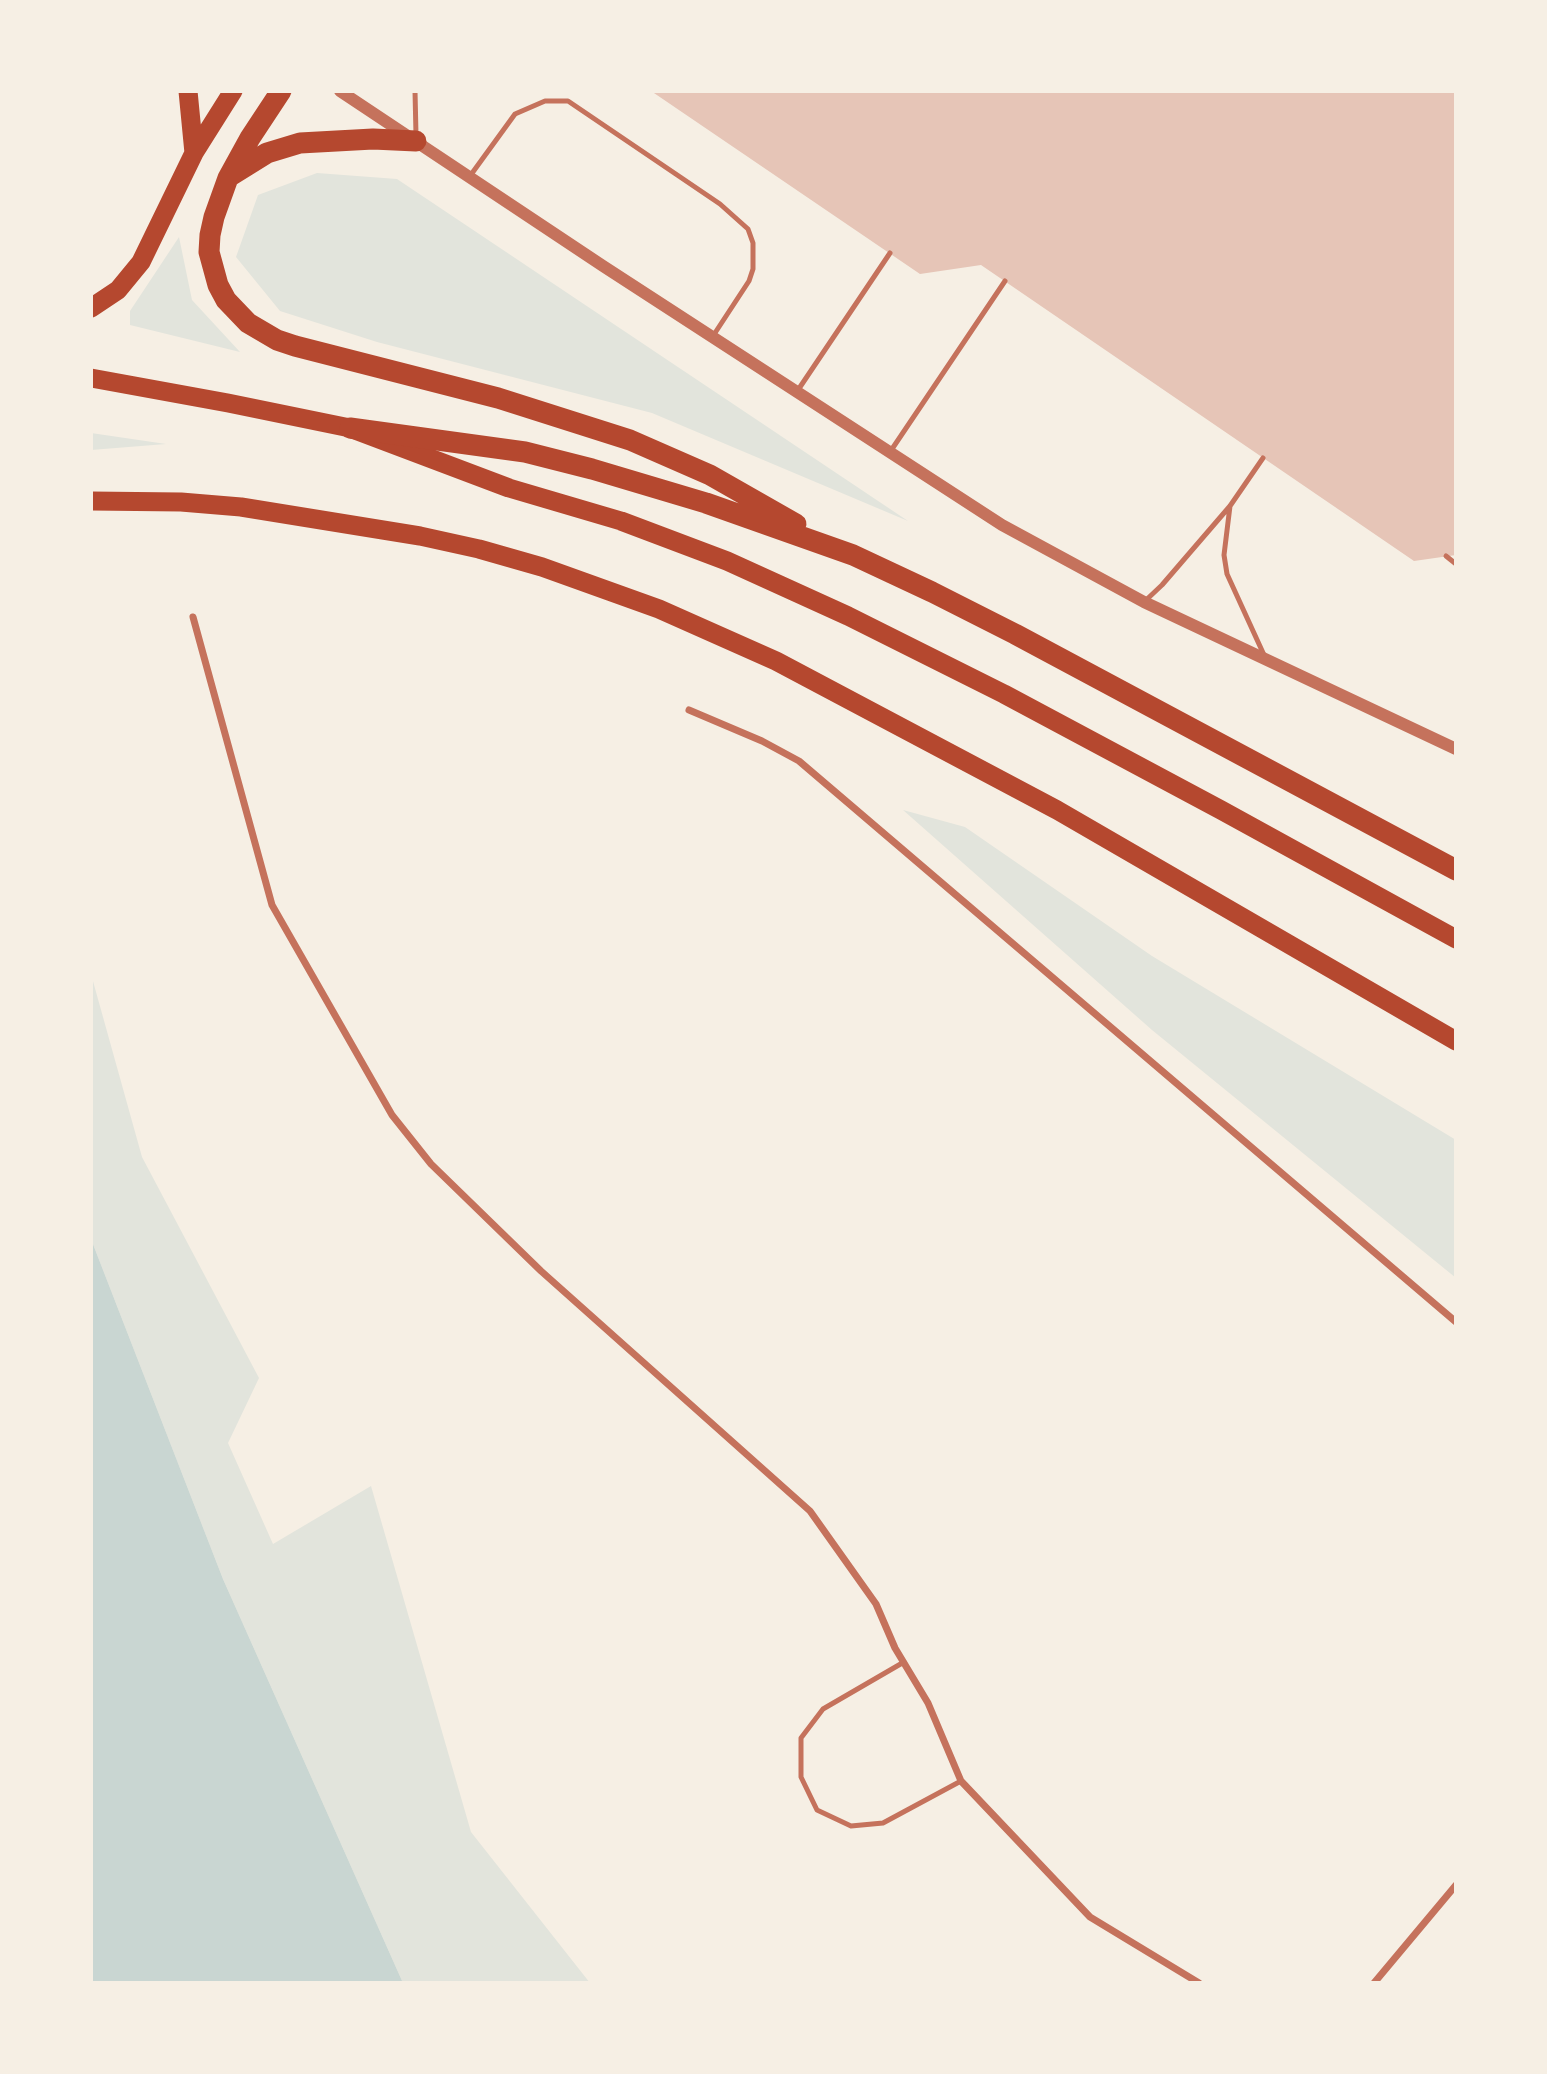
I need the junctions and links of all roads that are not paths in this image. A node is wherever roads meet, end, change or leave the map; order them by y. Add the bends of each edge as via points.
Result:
1 (188, 91) edge
2 (233, 91) edge
3 (281, 91) edge
4 (340, 91) edge
5 (415, 91) edge
6 (416, 141) junction
7 (194, 153) junction
8 (469, 177) junction
9 (228, 178) junction
10 (890, 253) dead end
11 (1005, 281) dead end
12 (91, 308) edge
13 (713, 336) junction
14 (91, 378) edge
15 (797, 391) junction
16 (350, 428) junction
17 (890, 452) junction
18 (1263, 458) dead end
19 (91, 501) edge
20 (1230, 506) junction
21 (853, 555) junction
22 (1446, 556) dead end
23 (1456, 564) edge
24 (1144, 601) junction
25 (192, 617) dead end
26 (1267, 660) junction
27 (689, 710) dead end
28 (1456, 749) edge
29 (1456, 870) edge
30 (1456, 939) edge
31 (1456, 1041) edge
32 (1456, 1322) edge
33 (904, 1662) junction
34 (961, 1781) junction
35 (1456, 1885) edge
36 (1199, 1983) edge
37 (1374, 1983) edge

1 - 7 highway
2 - 7 highway
3 - 9 highway
4 - 6 street
5 - 6 lane
6 - 8 street
6 - 9 highway via 300,143 267,153
7 - 12 highway via 141,262 118,290
8 - 13 street
8 - 13 lane via 515,114 545,101 568,101 720,204 748,229 753,269
9 - 21 highway via 214,216 209,252 212,268 226,300 261,332 295,346 485,394 630,440 710,475
10 - 15 lane
11 - 17 lane
13 - 15 street
14 - 16 highway
15 - 17 street
16 - 21 highway via 525,452 706,503
16 - 30 highway via 509,488 621,521 784,586 1015,700
17 - 24 street via 1002,525
18 - 20 lane
19 - 31 highway via 241,507 420,536 542,567 659,609 776,661 1057,810
20 - 24 lane
20 - 26 lane via 1224,555 1227,574
21 - 29 highway via 1015,635
22 - 23 lane
24 - 26 street
25 - 33 street via 272,905 392,1115 431,1164 541,1272 810,1511 876,1604
26 - 28 street
27 - 32 street via 799,761
33 - 34 street via 928,1703
33 - 34 lane via 823,1709 801,1738 801,1777 817,1810 851,1826 883,1823
34 - 36 street via 1090,1917
35 - 37 street

